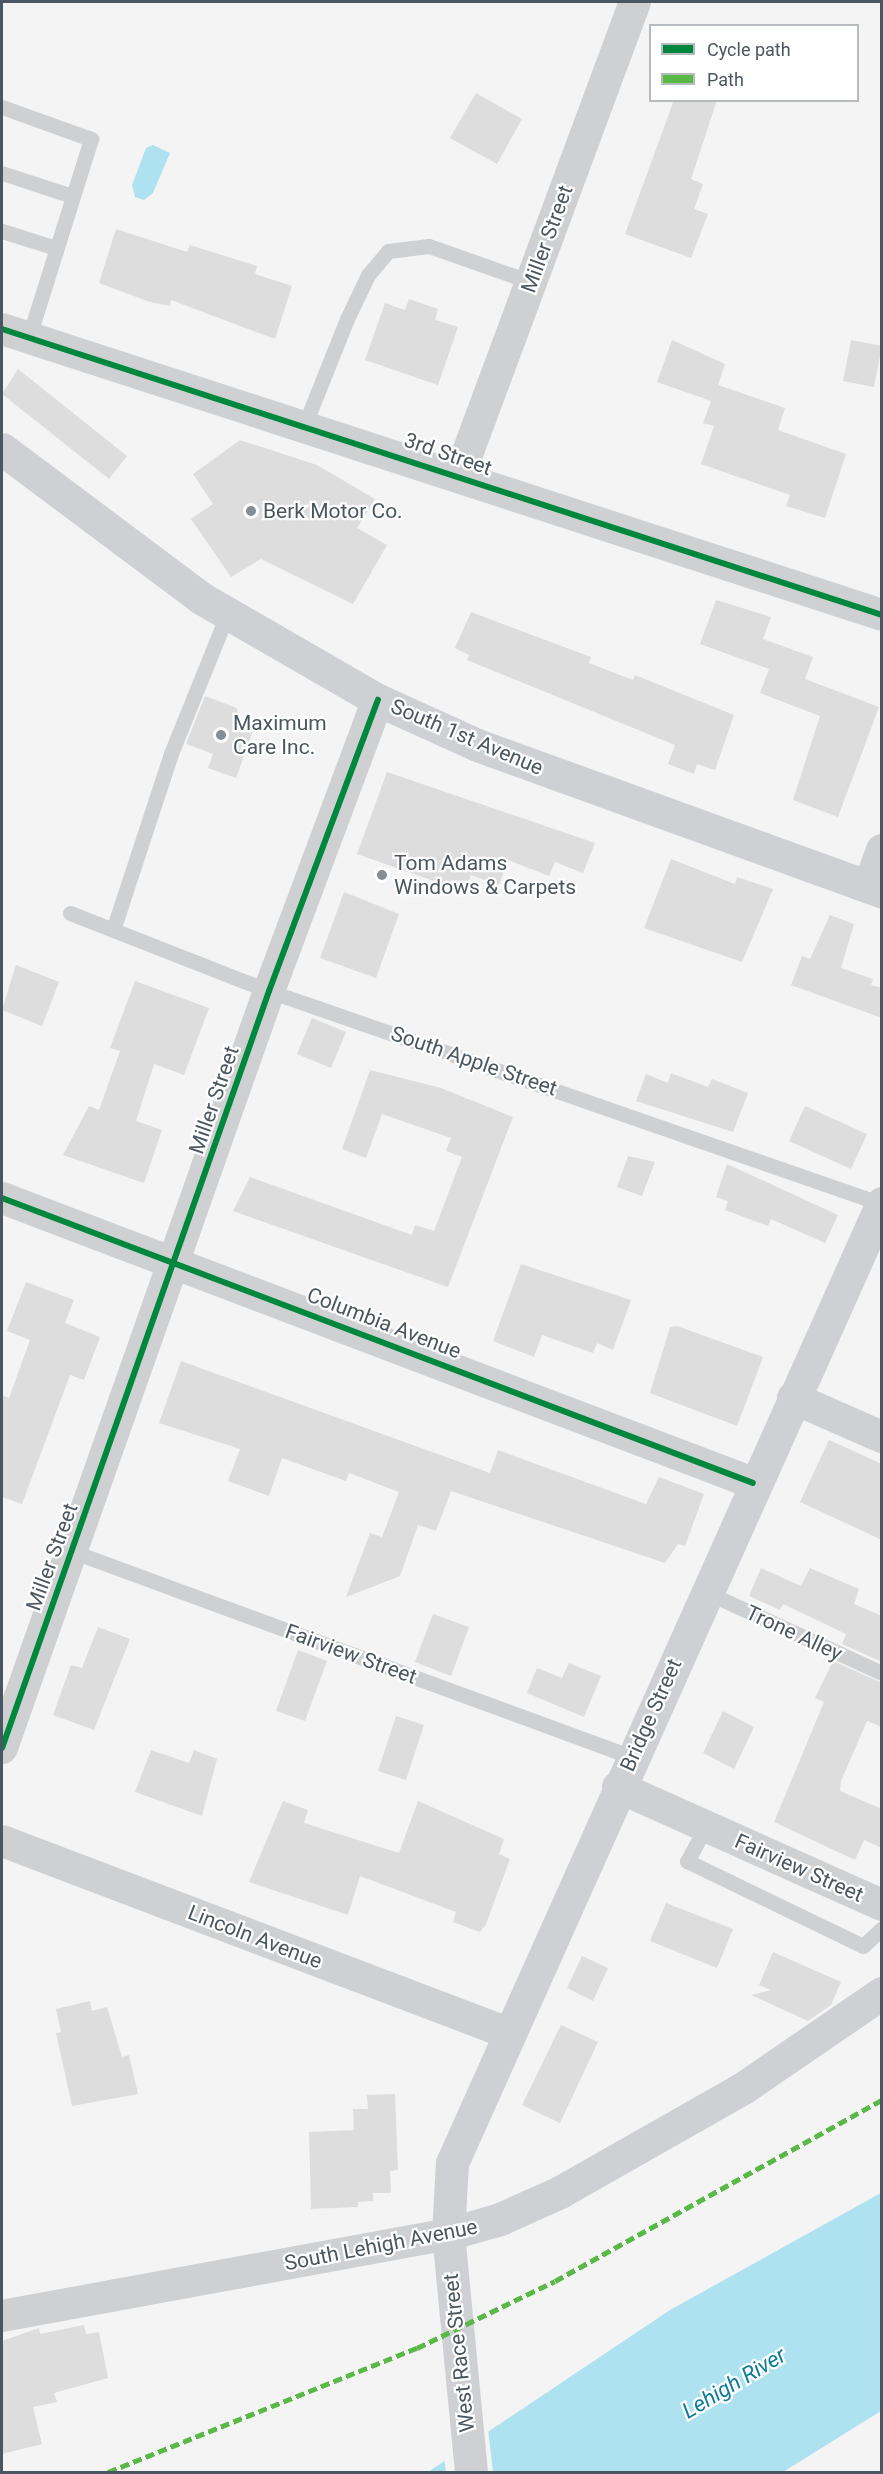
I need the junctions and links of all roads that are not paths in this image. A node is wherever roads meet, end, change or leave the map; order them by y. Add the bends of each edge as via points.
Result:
1 (635, 2) edge
2 (2, 107) edge
3 (2, 172) edge
4 (72, 196) junction
5 (2, 231) edge
6 (56, 248) junction
7 (531, 282) junction
8 (15, 333) edge
9 (305, 424) junction
10 (2, 449) edge
11 (459, 476) junction
12 (226, 615) junction
13 (882, 615) edge
14 (378, 700) junction
15 (882, 850) edge
16 (875, 889) edge
17 (70, 913) dead end
18 (113, 930) junction
19 (269, 991) junction
20 (2, 1198) edge
21 (881, 1204) edge
22 (177, 1261) junction
23 (793, 1398) junction
24 (882, 1437) edge
25 (753, 1483) junction
26 (71, 1551) junction
27 (706, 1592) junction
28 (882, 1673) edge
29 (2, 1748) edge
30 (632, 1757) junction
31 (618, 1787) junction
32 (706, 1826) junction
33 (2, 1842) edge
34 (882, 1905) edge
35 (882, 1928) edge
36 (882, 1993) edge
37 (508, 2033) junction
38 (448, 2234) junction
39 (2, 2316) edge
40 (471, 2472) edge

1 - 7 street, Miller Street
2 - 4 lane via 91,139
3 - 4 lane
4 - 6 lane
5 - 6 lane
6 - 8 lane
7 - 9 lane via 429,246 388,251 368,275
7 - 11 street, Miller Street
8 - 9 street, 3rd Street
9 - 11 street, 3rd Street
10 - 12 main road, South 1st Avenue
11 - 13 street, 3rd Street
12 - 14 main road, South 1st Avenue
12 - 18 lane via 172,751
14 - 16 main road, South 1st Avenue via 477,745
14 - 19 street, Miller Street
15 - 16 street
17 - 18 lane, South Apple Street
18 - 19 lane, South Apple Street
19 - 21 lane, South Apple Street
19 - 22 street, Miller Street
20 - 22 street, Columbia Avenue
21 - 23 main road, Bridge Street
22 - 25 street, Columbia Avenue
22 - 26 street, Miller Street
23 - 24 street
23 - 25 main road, Bridge Street
25 - 27 main road, Bridge Street
26 - 29 street, Miller Street
26 - 30 lane, Fairview Street
27 - 28 lane, Trone Alley
27 - 30 main road, Bridge Street
30 - 31 main road, Bridge Street
31 - 32 street, Fairview Street
31 - 37 main road, Bridge Street
32 - 34 street, Fairview Street
32 - 35 lane via 687,1861 863,1946
33 - 37 street, Lincoln Avenue
36 - 38 main road, South Lehigh Avenue via 742,2088 560,2192 500,2219
37 - 38 main road, Bridge Street via 452,2163
38 - 39 street, South Lehigh Avenue
38 - 40 main road, West Race Street

